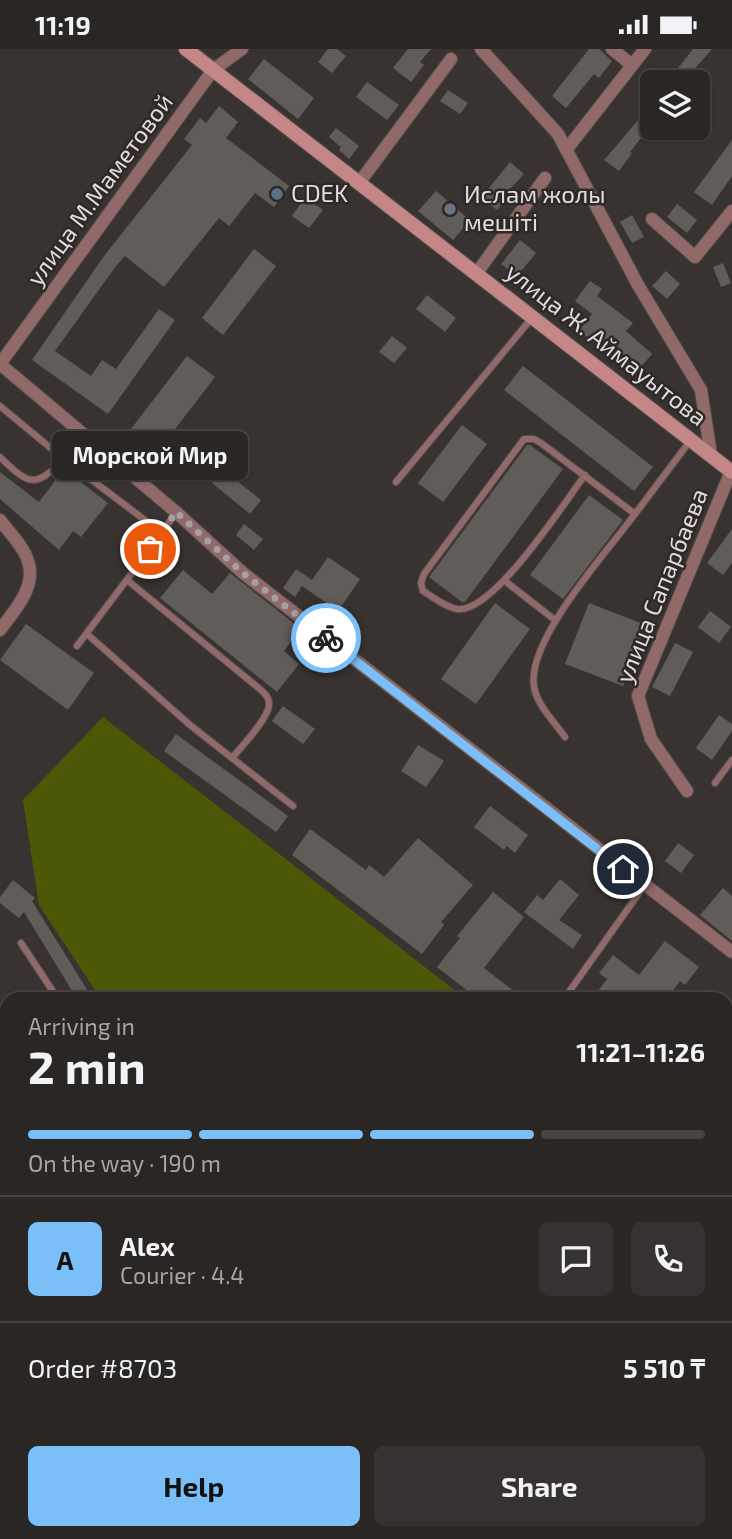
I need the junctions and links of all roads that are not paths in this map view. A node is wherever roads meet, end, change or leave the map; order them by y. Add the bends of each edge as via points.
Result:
1 (186, 49) edge
2 (242, 49) edge
3 (481, 49) edge
4 (612, 49) edge
5 (645, 49) edge
6 (451, 59) dead end
7 (632, 65) junction
8 (213, 70) junction
9 (566, 150) junction
10 (545, 178) dead end
11 (359, 183) junction
12 (732, 211) edge
13 (653, 219) dead end
14 (477, 274) junction
15 (533, 317) junction
16 (0, 364) edge
17 (0, 406) edge
18 (691, 440) junction
19 (711, 455) junction
20 (0, 457) edge
21 (64, 459) junction
22 (732, 471) edge
23 (584, 475) junction
24 (396, 482) dead end
25 (176, 512) junction
26 (635, 514) junction
27 (0, 520) edge
28 (162, 533) junction
29 (127, 580) junction
30 (505, 581) junction
31 (555, 620) junction
32 (0, 630) edge
33 (87, 634) junction
34 (77, 646) dead end
35 (565, 737) dead end
36 (232, 758) junction
37 (732, 760) edge
38 (715, 783) dead end
39 (687, 791) dead end
40 (293, 806) dead end
41 (644, 886) junction
42 (21, 943) dead end
43 (732, 952) edge
44 (53, 992) edge
45 (569, 992) edge

1 - 8 street, улица Ж. Аймауытова
2 - 8 street, улица М.Маметовой
3 - 9 street via 558,134
4 - 7 street
5 - 7 street
6 - 11 street
7 - 9 street
8 - 11 street, улица Ж. Аймауытова
8 - 16 street, улица М.Маметовой
9 - 19 street via 701,390
10 - 14 street
11 - 14 street, улица Ж. Аймауытова
12 - 13 street via 695,257
14 - 15 street, улица Ж. Аймауытова
15 - 18 street, улица Ж. Аймауытова
15 - 24 lane
16 - 25 street
17 - 21 lane
18 - 19 street, улица Ж. Аймауытова
18 - 26 lane
19 - 22 street, улица Ж. Аймауытова
20 - 21 lane via 24,480 33,481 52,472
21 - 28 lane
22 - 39 street, улица Сапарбаева via 638,696 651,739
23 - 26 lane
23 - 30 lane
23 - 30 lane via 541,443 524,439 421,583 423,591 457,609 485,599
25 - 28 lane
25 - 41 street via 243,573
26 - 31 lane
27 - 32 street via 28,560 31,578
28 - 29 lane
29 - 33 lane
29 - 36 lane via 269,699 261,721
30 - 31 lane
31 - 35 lane via 537,656 534,686
33 - 34 lane
33 - 36 lane
36 - 40 lane
37 - 38 lane
41 - 43 street
41 - 45 lane
42 - 44 lane

